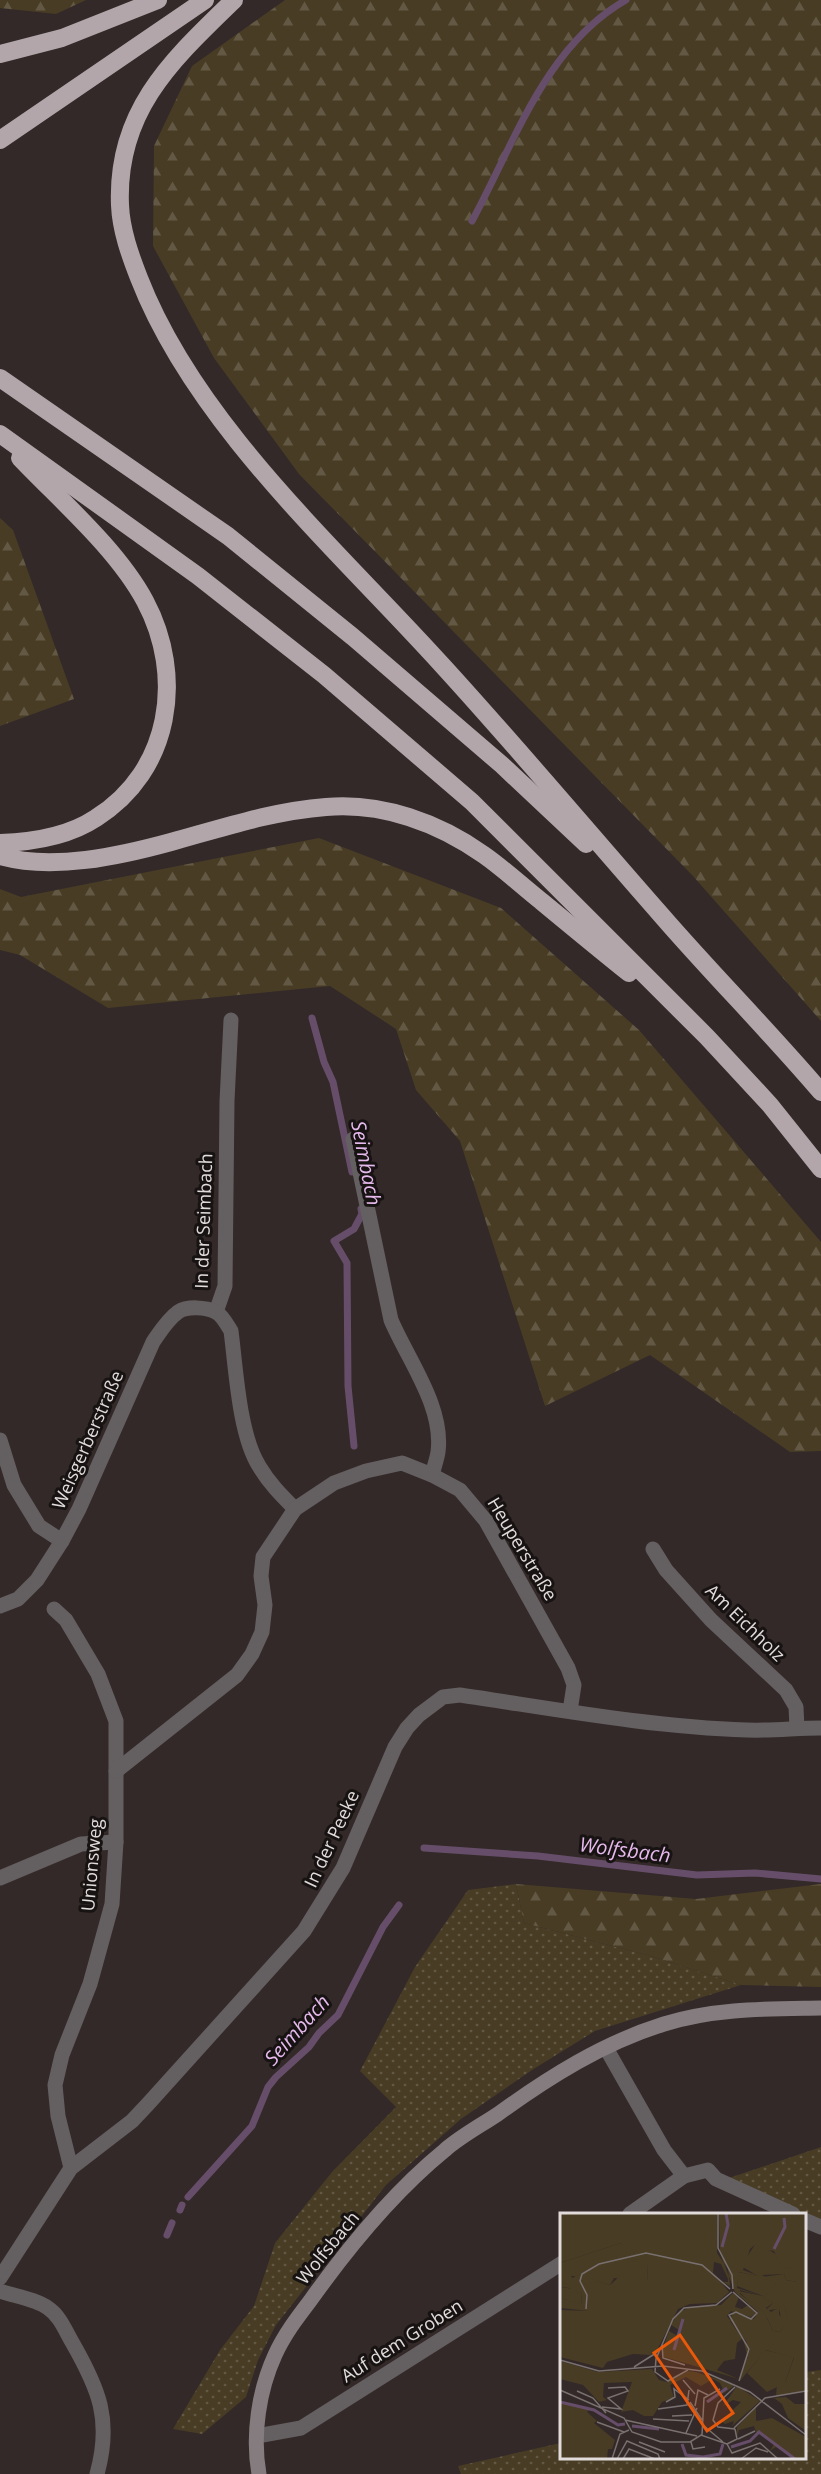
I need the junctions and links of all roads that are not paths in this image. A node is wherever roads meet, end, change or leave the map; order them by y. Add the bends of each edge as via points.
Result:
1 (158, 0) edge
2 (205, 0) edge
3 (234, 0) edge
4 (0, 54) edge
5 (0, 140) edge
6 (0, 378) edge
7 (0, 435) edge
8 (0, 843) edge
9 (0, 856) edge
10 (666, 920) junction
11 (231, 1020) dead end
12 (707, 1037) junction
13 (821, 1092) edge
14 (353, 1139) dead end
15 (821, 1169) edge
16 (216, 1312) junction
17 (0, 1440) edge
18 (432, 1475) junction
19 (295, 1509) junction
20 (62, 1541) junction
21 (653, 1549) dead end
22 (0, 1606) edge
23 (54, 1609) dead end
24 (570, 1711) junction
25 (797, 1728) junction
26 (821, 1728) edge
27 (116, 1771) junction
28 (116, 1842) junction
29 (0, 1878) edge
30 (821, 2008) edge
31 (606, 2048) junction
32 (71, 2168) junction
33 (684, 2176) junction
34 (631, 2213) edge
35 (791, 2213) edge
36 (806, 2221) edge
37 (821, 2227) edge
38 (560, 2264) edge
39 (0, 2278) edge
40 (0, 2291) edge
41 (257, 2436) junction
42 (97, 2474) edge
43 (259, 2474) edge

1 - 4 highway via 62,38
2 - 5 highway
3 - 10 highway via 159,78 128,139 120,209 124,235 145,294 190,375 250,455 443,665
6 - 10 highway via 228,536 354,637 502,765
7 - 8 highway via 136,586 158,632 168,680 165,715 153,752 133,785 117,802 95,819 61,833
7 - 12 highway via 198,576 324,675 472,802
9 - 12 highway via 58,862 107,857 279,813 328,806 367,807 408,816 484,855
10 - 13 highway
11 - 16 street, In der Seimbach via 226,1101 225,1286
12 - 15 highway via 770,1105
14 - 18 street via 391,1320 435,1415 439,1450
16 - 19 street, In der Seimbach via 231,1331 245,1430 257,1464
16 - 20 street, Weisgerberstraße via 198,1308 180,1311 164,1325
17 - 20 street via 14,1485 39,1526
18 - 19 street, Heuperstraße via 402,1463 366,1471 334,1484
18 - 24 street, Heuperstraße via 460,1490 486,1521 568,1668 574,1685
19 - 27 street, Heuperstraße via 263,1557 262,1632 252,1654 237,1675
20 - 22 street, Weisgerberstraße via 37,1580 18,1599
21 - 25 street, Am Eichholz via 666,1570 711,1620 786,1690 796,1707
23 - 27 street, Unionsweg via 66,1620 98,1674 116,1721
24 - 25 street, In der Peeke via 691,1727
24 - 32 street, In der Peeke via 460,1695 443,1697 419,1714 395,1747 343,1868 304,1931 148,2104 124,2128
25 - 26 street, In der Peeke
27 - 28 street, Unionsweg
28 - 29 street via 81,1844
28 - 32 street, Unionsweg via 112,1904 90,1984 62,2055 55,2085
30 - 31 main road, Wolfsbach via 695,2015
31 - 33 street via 664,2150
31 - 41 main road, Wolfsbach via 540,2083 445,2149 386,2208 324,2282 276,2353 263,2388
32 - 39 street, In der Peeke
33 - 34 street
33 - 35 street via 708,2170 716,2179
36 - 37 street
38 - 41 street, Auf dem Groben via 301,2428
40 - 42 street via 47,2306 57,2316 90,2373 100,2398 104,2430
41 - 43 main road, Wolfsbach

